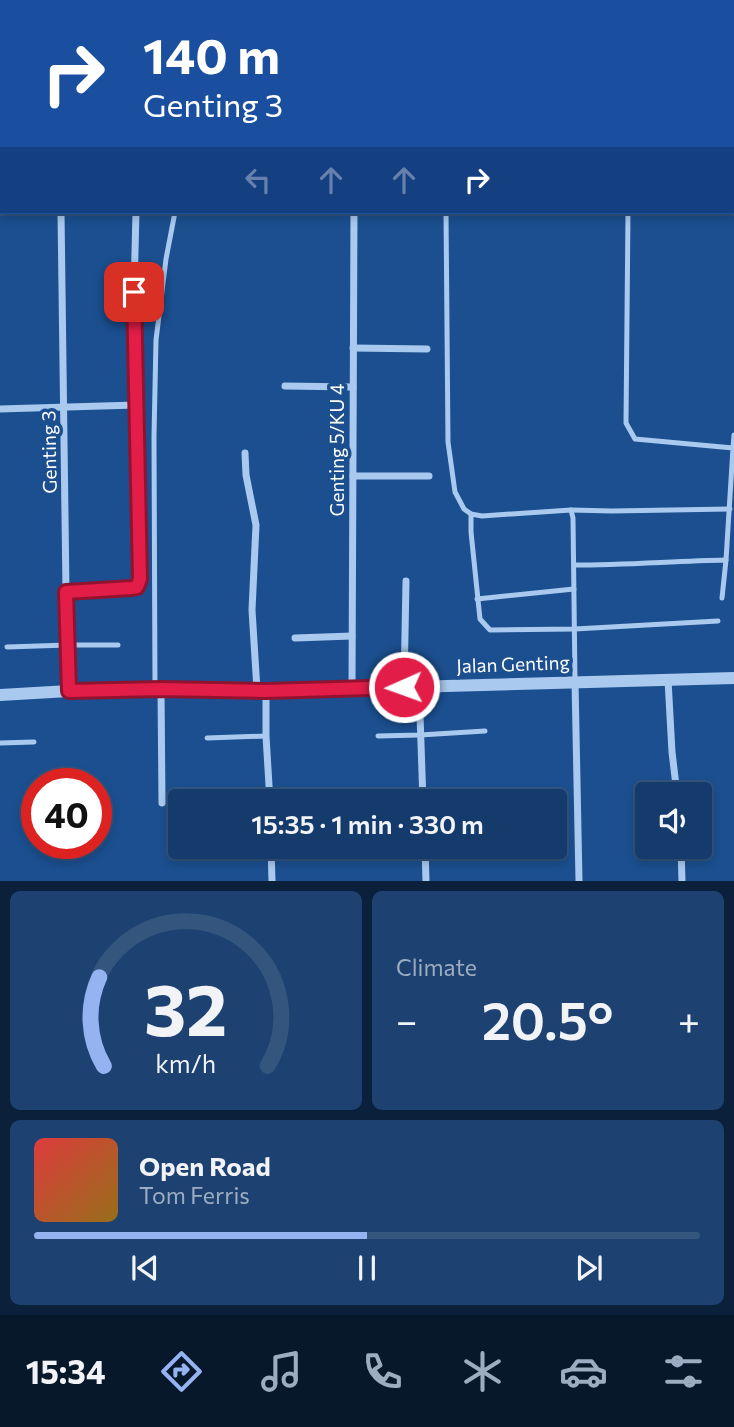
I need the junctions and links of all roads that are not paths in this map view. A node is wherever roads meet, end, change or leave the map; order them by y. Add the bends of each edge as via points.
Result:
1 (61, 214) edge
2 (136, 214) edge
3 (175, 214) edge
4 (354, 214) edge
5 (446, 214) edge
6 (628, 214) edge
7 (353, 348) junction
8 (427, 349) dead end
9 (285, 386) dead end
10 (353, 387) junction
11 (136, 405) junction
12 (65, 406) junction
13 (0, 409) edge
14 (734, 435) edge
15 (733, 449) edge
16 (245, 453) dead end
17 (353, 476) junction
18 (429, 476) dead end
19 (730, 509) junction
20 (571, 510) junction
21 (471, 514) junction
22 (726, 561) junction
23 (574, 565) junction
24 (406, 581) dead end
25 (574, 589) junction
26 (66, 592) junction
27 (722, 598) dead end
28 (477, 600) junction
29 (718, 621) dead end
30 (575, 629) junction
31 (352, 636) junction
32 (295, 638) dead end
33 (68, 645) junction
34 (118, 645) dead end
35 (7, 647) dead end
36 (734, 678) edge
37 (668, 680) junction
38 (575, 682) junction
39 (419, 686) junction
40 (404, 687) junction
41 (352, 688) junction
42 (158, 689) junction
43 (262, 690) junction
44 (69, 691) junction
45 (0, 695) edge
46 (485, 731) dead end
47 (420, 735) junction
48 (266, 736) junction
49 (378, 736) dead end
50 (207, 738) dead end
51 (34, 742) dead end
52 (0, 743) edge
53 (676, 782) edge
54 (269, 789) edge
55 (422, 789) edge
56 (162, 803) dead end
57 (271, 859) edge
58 (425, 859) edge
59 (681, 859) edge
60 (272, 881) edge
61 (426, 881) edge
62 (579, 881) edge
63 (682, 881) edge

1 - 12 street, Genting 3
2 - 11 street
3 - 42 lane via 156,340
4 - 7 street, Genting 5/KU 4
5 - 21 lane via 449,442 455,492
6 - 15 lane via 626,423 635,439
7 - 8 street
7 - 10 street, Genting 5/KU 4
9 - 10 street
10 - 17 street, Genting 5/KU 4
11 - 12 street
11 - 26 street via 140,579 132,588
12 - 13 street
12 - 26 street, Genting 3
14 - 15 lane
15 - 19 lane
16 - 43 street via 256,526 252,610
17 - 18 street
17 - 31 street, Genting 5/KU 4
19 - 20 lane
19 - 22 lane
20 - 21 lane
20 - 23 lane
21 - 28 lane
22 - 23 lane
22 - 27 lane
23 - 25 lane
24 - 40 street
25 - 28 lane
25 - 30 lane
26 - 33 street, Genting 3
28 - 30 lane via 480,619 490,630
29 - 30 lane
30 - 38 lane
31 - 32 street
31 - 41 street, Genting 5/KU 4
33 - 34 lane
33 - 35 lane
33 - 44 street, Genting 3
36 - 37 street, Jalan Genting
37 - 38 street, Jalan Genting
37 - 53 street
38 - 39 street, Jalan Genting
38 - 62 street
39 - 40 street, Jalan Genting
39 - 47 street
40 - 41 street, Jalan Genting
41 - 43 street, Jalan Genting
42 - 43 street, Jalan Genting
42 - 44 street, Jalan Genting
42 - 56 street
43 - 48 street
44 - 45 street, Jalan Genting
46 - 47 lane
47 - 49 lane
47 - 55 street
48 - 50 lane
48 - 54 street
51 - 52 lane
57 - 60 street
58 - 61 street
59 - 63 street

